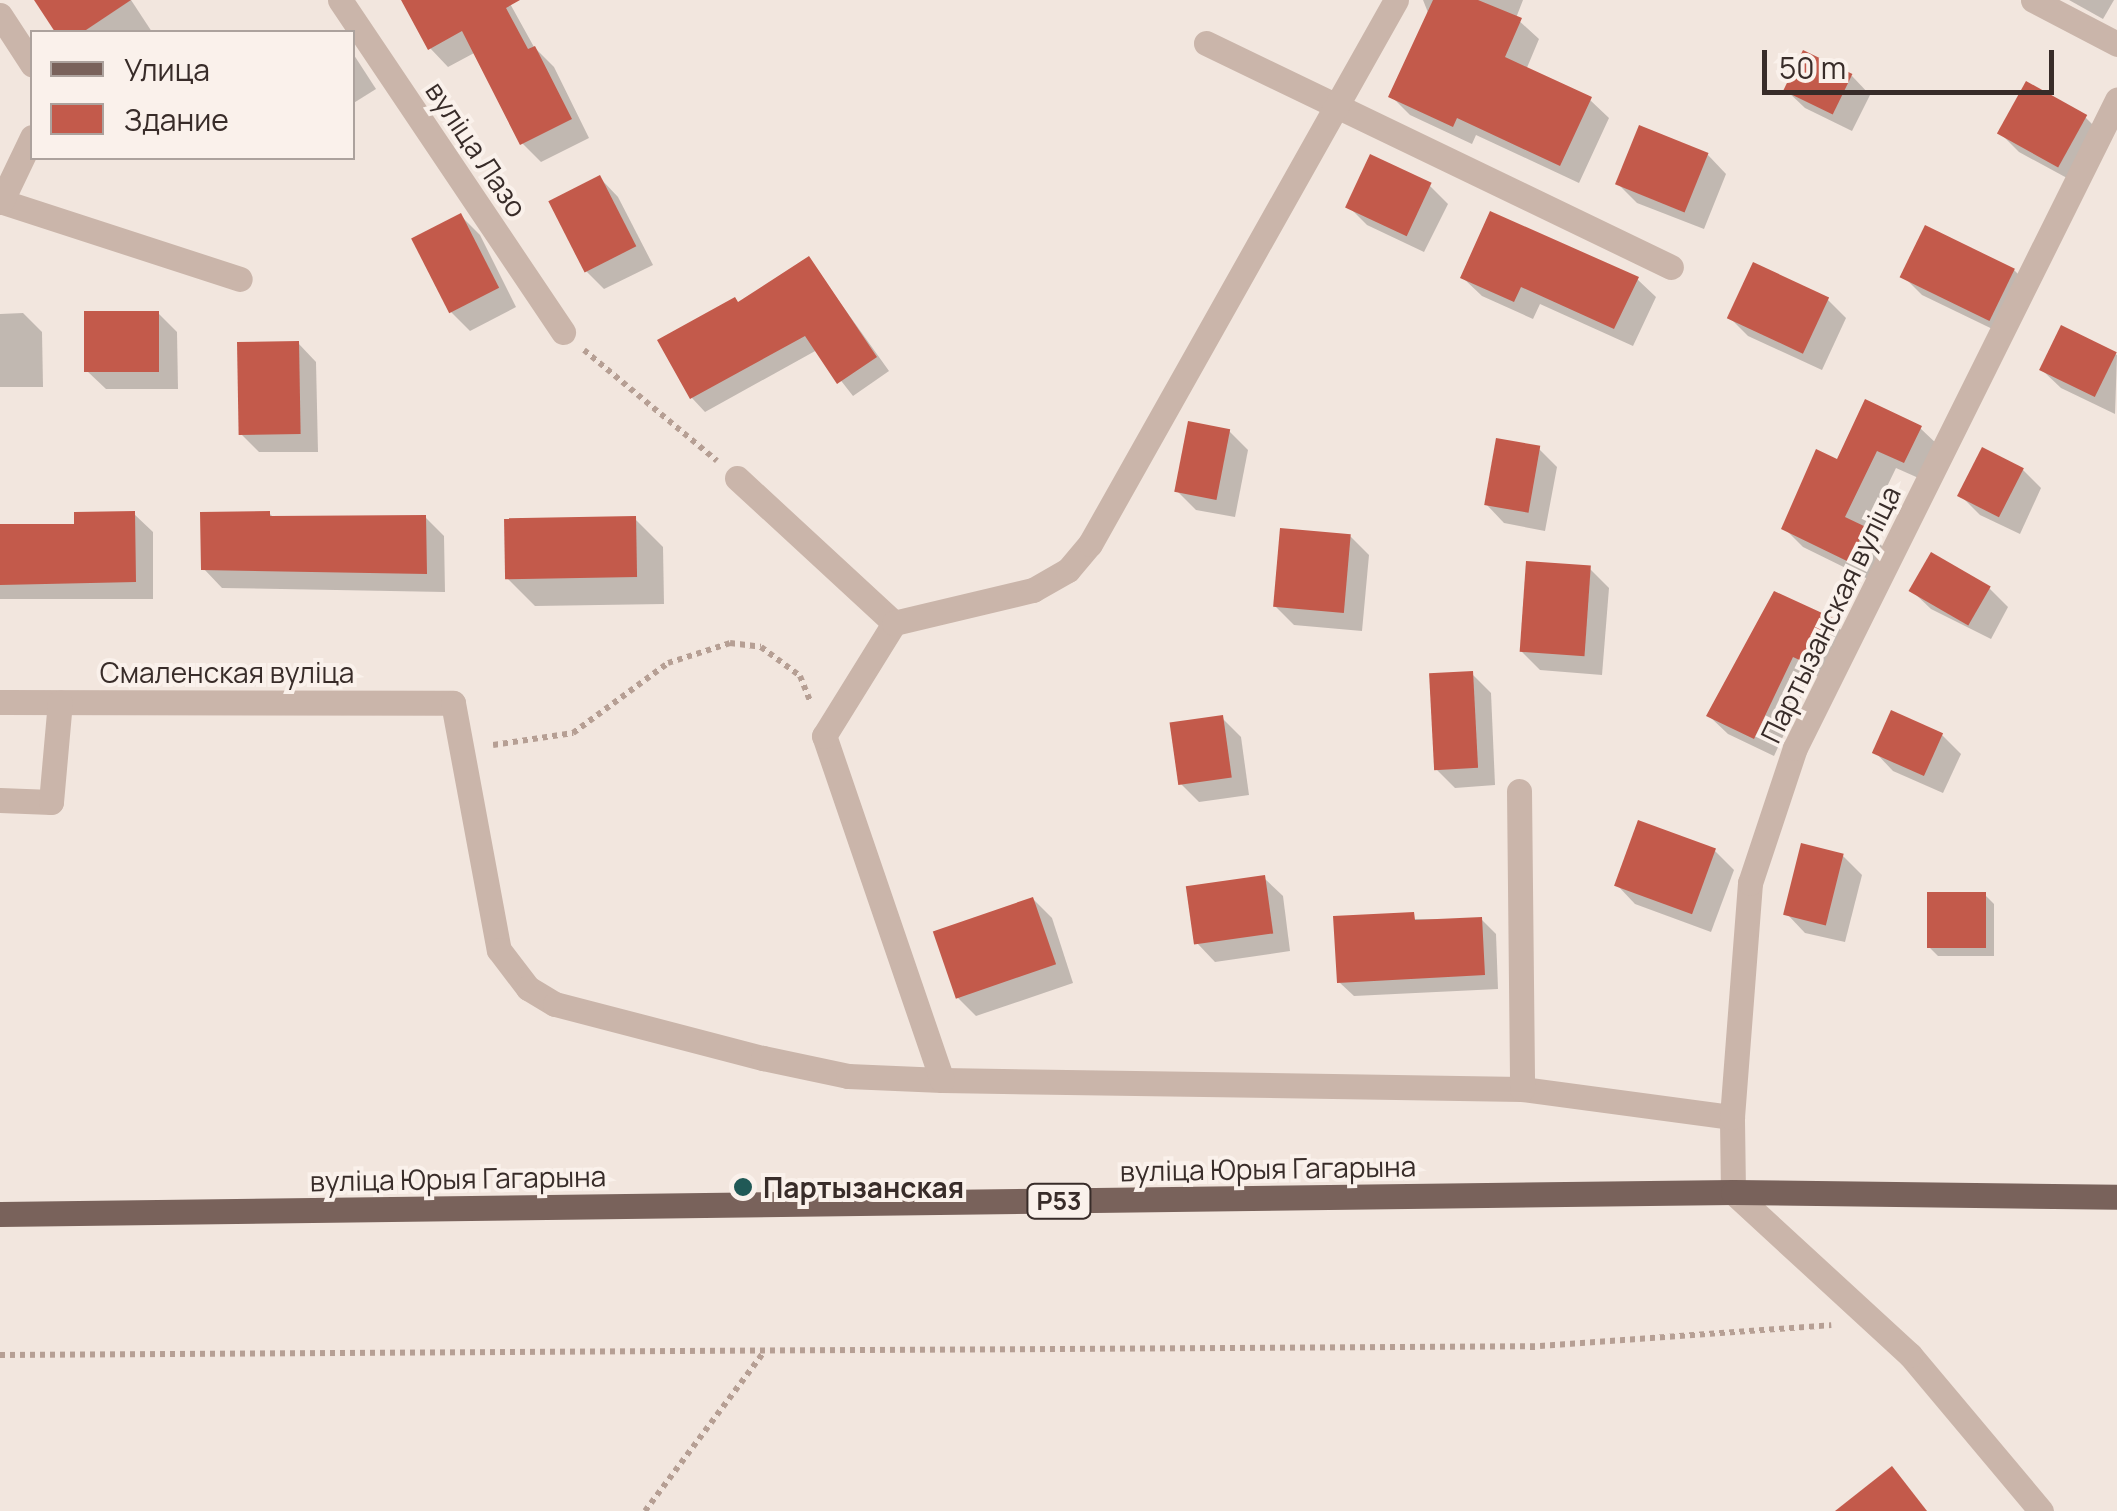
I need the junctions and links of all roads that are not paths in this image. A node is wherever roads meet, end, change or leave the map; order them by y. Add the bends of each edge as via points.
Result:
1 (340, 0) edge
2 (1396, 0) edge
3 (2032, 0) edge
4 (0, 15) edge
5 (1206, 44) dead end
6 (2117, 44) edge
7 (30, 61) edge
8 (2117, 100) edge
9 (1333, 110) junction
10 (30, 141) edge
11 (0, 201) edge
12 (1672, 267) dead end
13 (240, 279) dead end
14 (563, 332) road end
15 (737, 478) road end
16 (894, 622) junction
17 (0, 702) edge
18 (60, 702) junction
19 (1519, 791) dead end
20 (0, 800) edge
21 (942, 1080) junction
22 (1522, 1088) junction
23 (1732, 1117) junction
24 (1733, 1192) junction
25 (2117, 1198) edge
26 (0, 1214) edge
27 (2042, 1511) edge

1 - 14 street, вуліца Лазо
2 - 9 street
3 - 6 street
4 - 7 street
5 - 9 street
8 - 23 street, Партызанская вуліца via 1795,748 1750,884
9 - 12 street
9 - 16 street via 1090,544 1068,570 1033,590
10 - 11 street
11 - 13 street
15 - 16 street
16 - 21 street via 824,736
17 - 18 street, Смаленская вуліца
18 - 20 street via 51,802
18 - 21 street, Смаленская вуліца via 453,703 499,950 528,988 555,1004 763,1058 848,1076
19 - 22 street
21 - 22 street
22 - 23 street
23 - 24 street, Партызанская вуліца
24 - 25 main road, вуліца Юрыя Гагарына / Р53
24 - 26 main road, вуліца Юрыя Гагарына / Р53
24 - 27 street via 1877,1322

